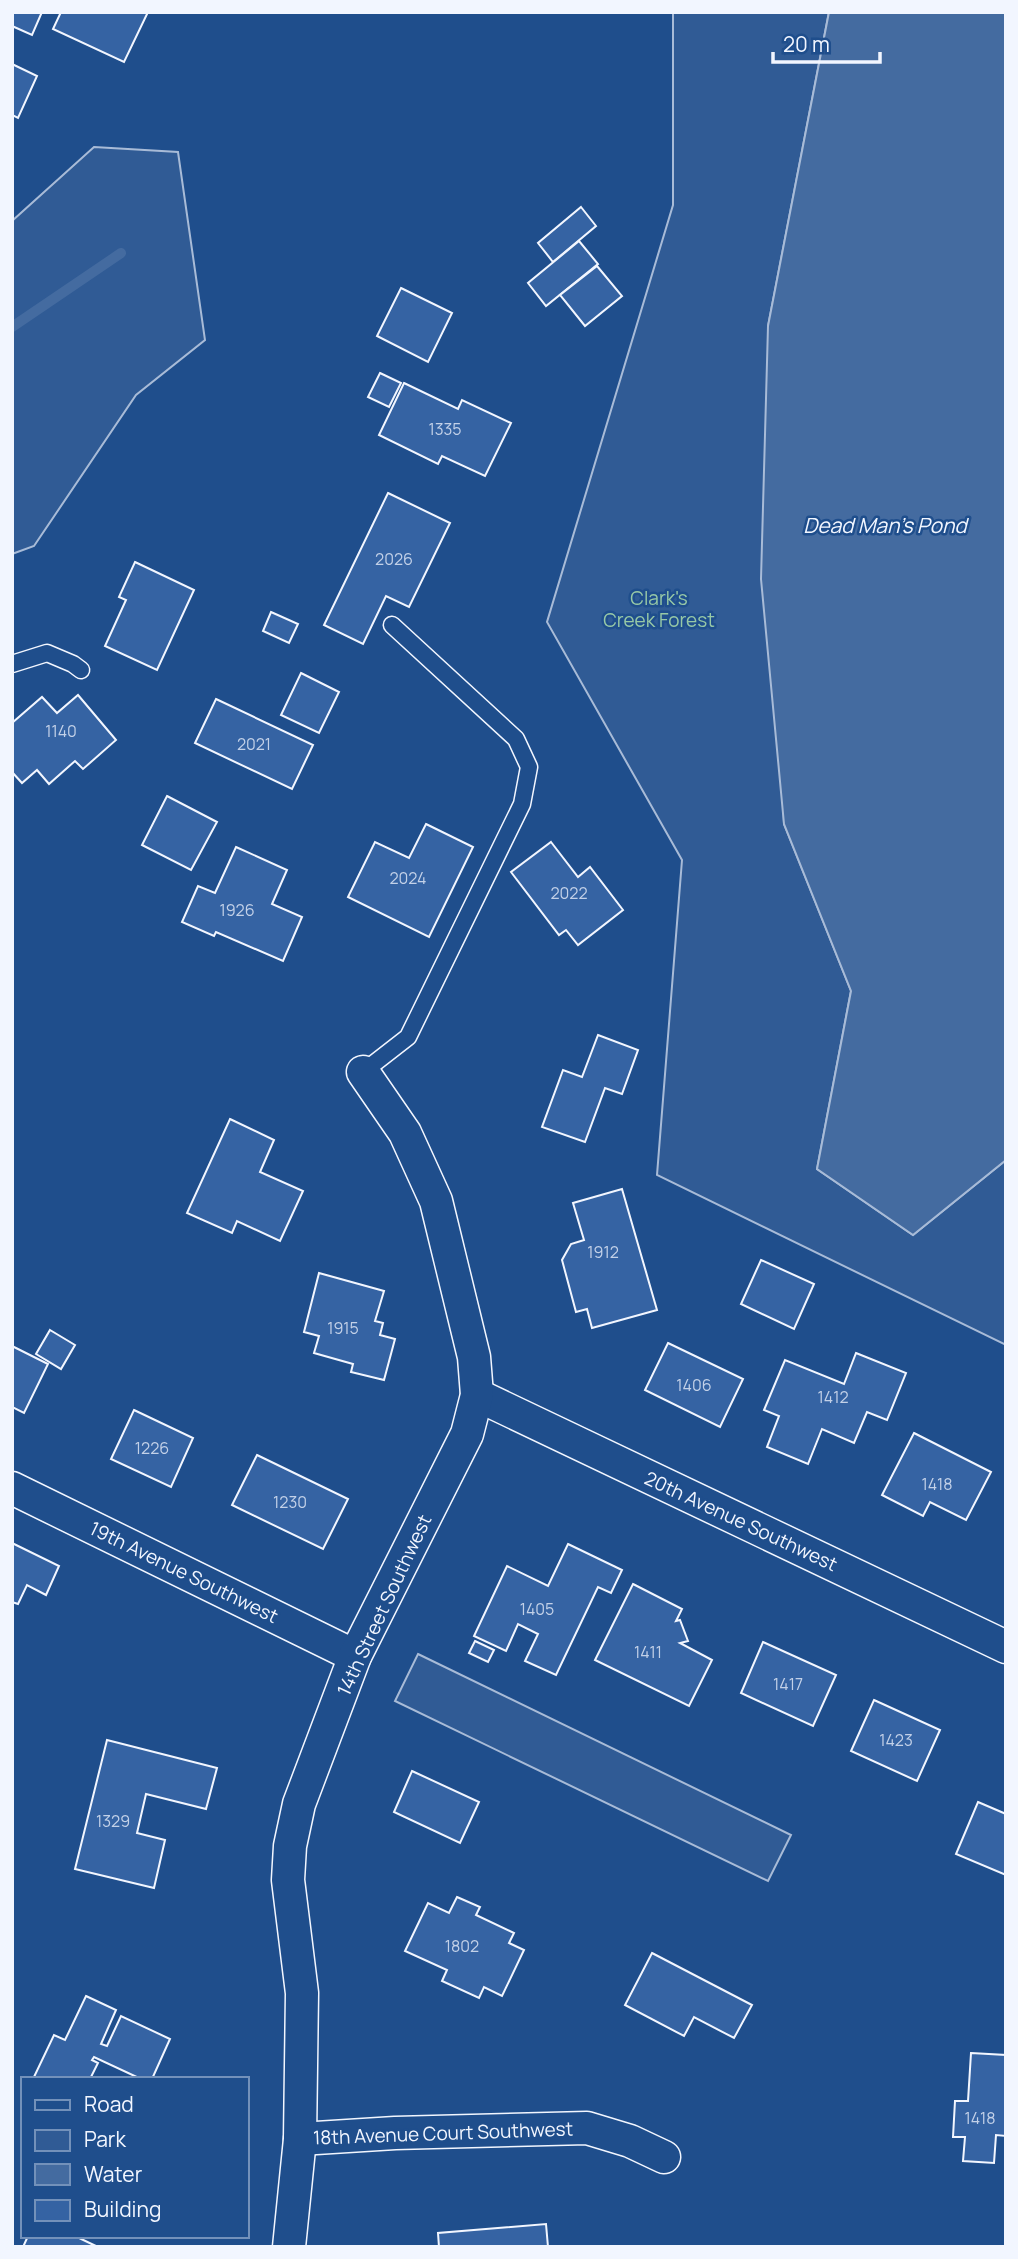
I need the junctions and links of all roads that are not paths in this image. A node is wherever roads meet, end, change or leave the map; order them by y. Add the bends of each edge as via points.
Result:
1 (392, 625) dead end
2 (12, 664) edge
3 (81, 670) dead end
4 (363, 1072) joint
5 (477, 1395) junction
6 (12, 1488) edge
7 (1006, 1647) edge
8 (355, 1656) junction
9 (300, 2139) junction
10 (664, 2157) dead end
11 (289, 2247) edge

1 - 4 lane via 516,739 529,767 522,804 408,1037
2 - 3 lane via 47,653
4 - 5 street, 14th Street Southwest via 405,1133 436,1201 474,1357
5 - 7 street, 20th Avenue Southwest
5 - 8 street, 14th Street Southwest via 467,1434
6 - 8 street, 19th Avenue Southwest
8 - 9 street, 14th Street Southwest via 299,1804 290,1846 288,1880 302,1993
9 - 10 street, 18th Avenue Court Southwest via 587,2128
9 - 11 street, 14th Street Southwest

